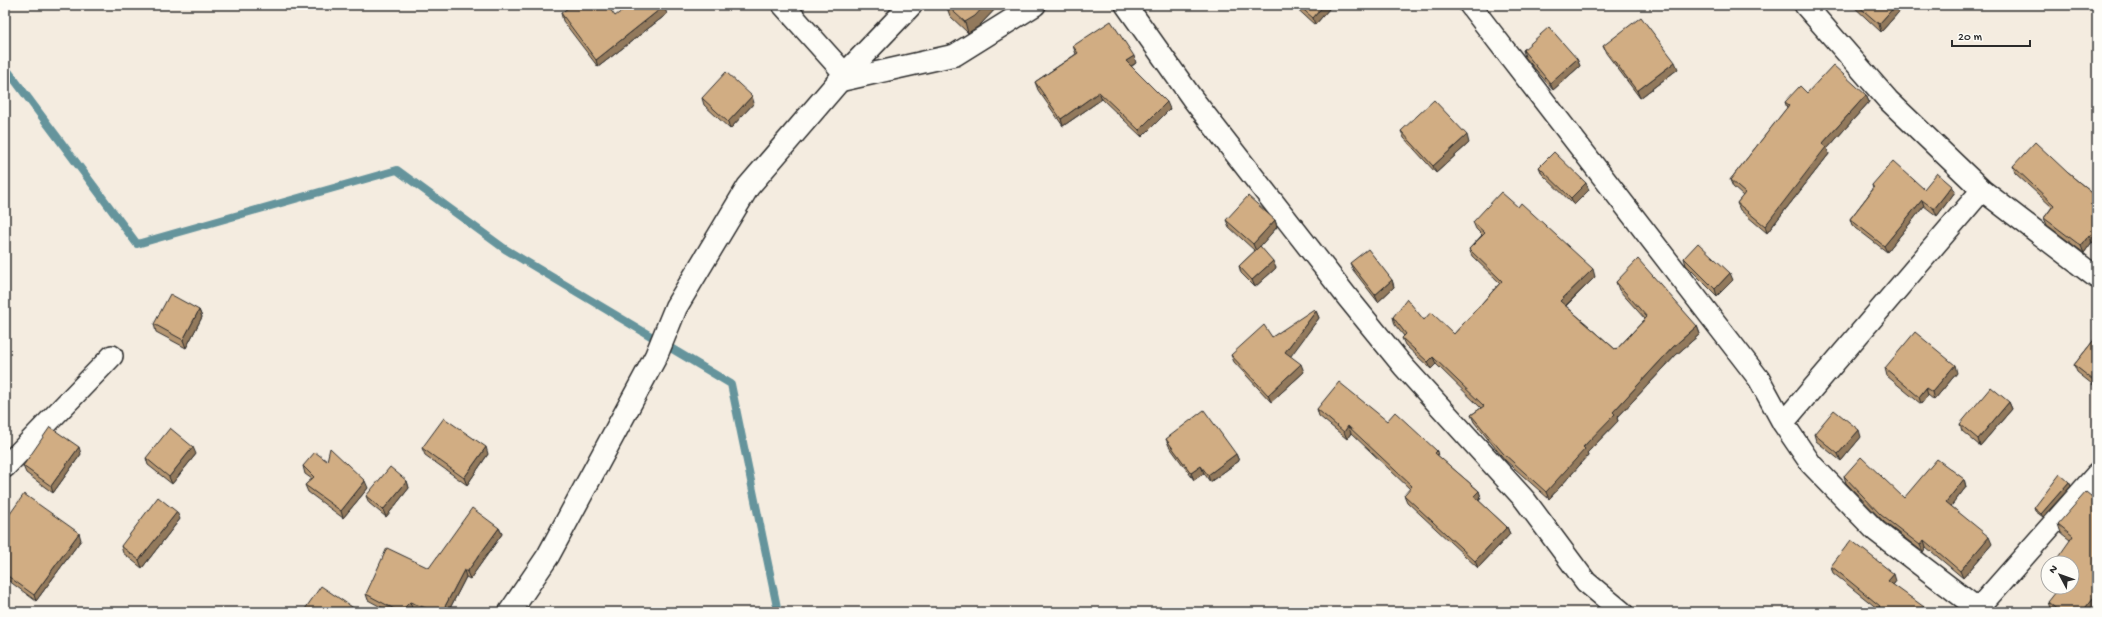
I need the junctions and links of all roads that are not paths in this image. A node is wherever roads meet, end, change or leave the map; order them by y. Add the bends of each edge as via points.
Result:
1 (783, 5) edge
2 (911, 5) edge
3 (1035, 5) edge
4 (1126, 5) edge
5 (1470, 5) edge
6 (1805, 5) edge
7 (842, 78) junction
8 (1982, 190) junction
9 (2097, 278) edge
10 (112, 356) dead end
11 (1783, 423) junction
12 (5, 467) edge
13 (2097, 474) edge
14 (1978, 611) edge
15 (510, 612) edge
16 (1622, 612) edge

1 - 7 street
2 - 7 street
3 - 7 street via 956,55
4 - 16 street via 1192,98 1394,355 1525,500 1586,582
5 - 11 street via 1759,379
6 - 8 street via 1888,100
7 - 15 street via 748,187 676,307 656,356 548,556
8 - 9 street
8 - 11 street
10 - 12 street
11 - 14 street via 1811,464 1876,531
13 - 14 street

